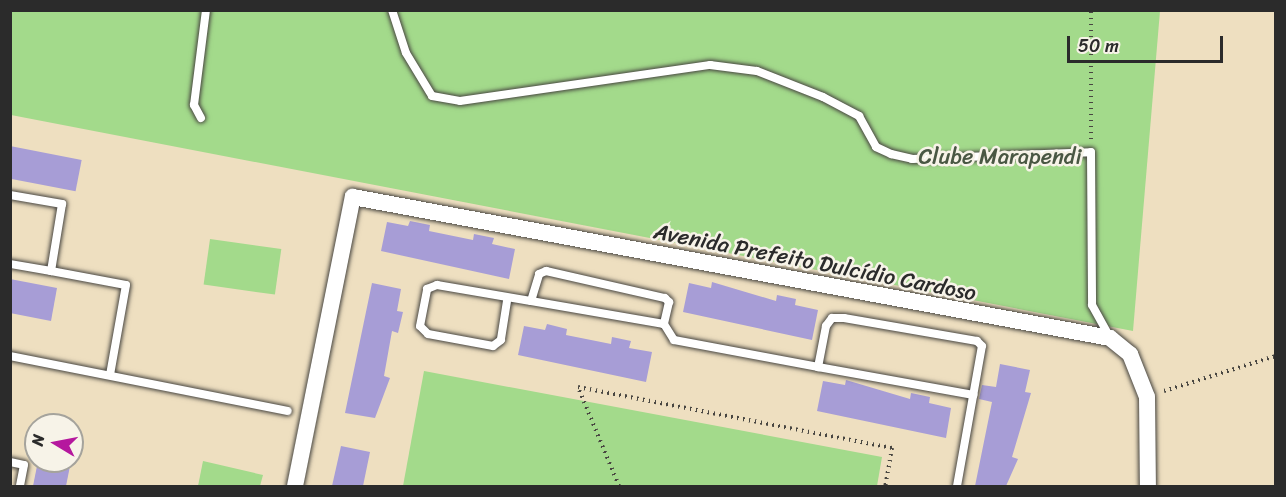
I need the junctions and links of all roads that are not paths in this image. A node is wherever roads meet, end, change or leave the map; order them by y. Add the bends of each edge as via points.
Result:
1 (206, 10) edge
2 (392, 10) edge
3 (201, 118) dead end
4 (10, 195) edge
5 (10, 264) edge
6 (51, 271) junction
7 (507, 301) junction
8 (531, 301) junction
9 (664, 324) junction
10 (1110, 338) junction
11 (10, 356) edge
12 (818, 367) junction
13 (110, 375) junction
14 (973, 395) junction
15 (288, 411) dead end
16 (10, 462) edge
17 (20, 486) edge
18 (295, 486) edge
19 (957, 486) edge
20 (1148, 486) edge

1 - 3 lane via 194,105
2 - 10 lane via 406,52 432,96 460,101 710,65 757,71 823,97 859,116 876,147 912,159 1091,152 1092,305
4 - 6 lane via 62,204
5 - 6 lane
6 - 13 lane via 126,285
7 - 7 lane via 437,285 427,289 420,326 428,334 493,346 501,340
7 - 8 lane
8 - 9 lane
8 - 9 lane via 539,274 546,271 665,298
9 - 12 lane via 674,340 686,346
10 - 18 street, Avenida Prefeito Dulcídio Cardoso via 353,197
10 - 20 street via 1130,354 1146,397
11 - 13 lane
12 - 14 lane
12 - 14 lane via 832,318 977,341 981,353
13 - 15 lane
14 - 19 lane
16 - 17 lane via 24,465

